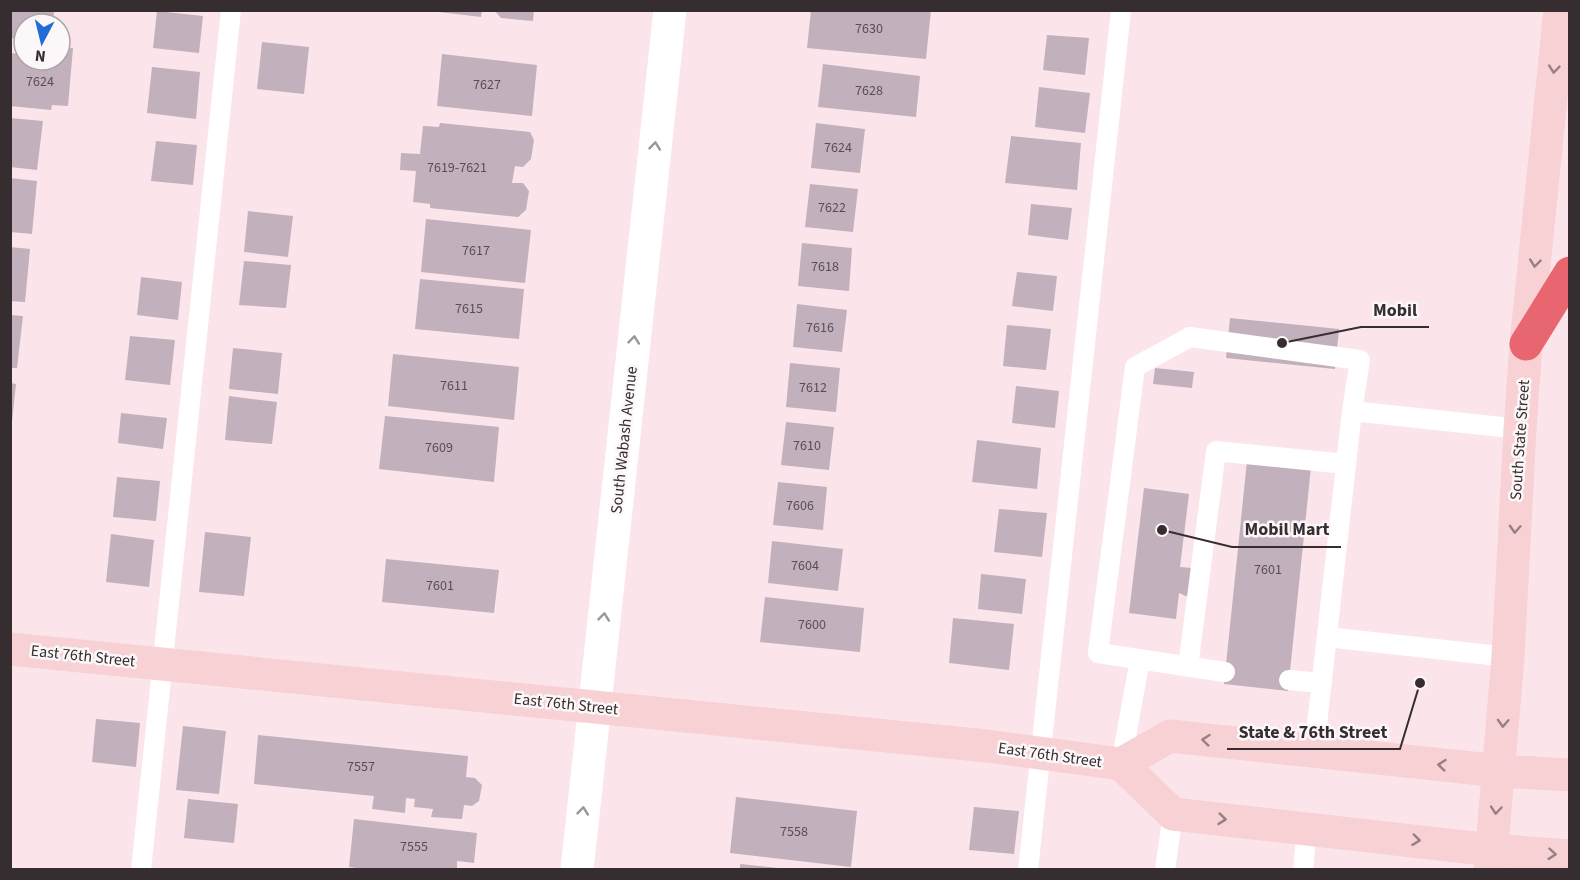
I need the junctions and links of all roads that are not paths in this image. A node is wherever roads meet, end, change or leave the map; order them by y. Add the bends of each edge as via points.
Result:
1 (231, 10) edge
2 (670, 10) edge
3 (1121, 10) edge
4 (1560, 10) edge
5 (1569, 273) edge
6 (1526, 344) junction
7 (1352, 411) junction
8 (1520, 429) junction
9 (1346, 464) junction
10 (1327, 637) junction
11 (10, 649) edge
12 (1508, 657) junction
13 (1140, 659) junction
14 (162, 664) junction
15 (1188, 667) junction
16 (1225, 672) dead end
17 (1289, 680) dead end
18 (1322, 683) junction
19 (594, 707) junction
20 (1314, 751) junction
21 (1041, 754) junction
22 (1121, 764) junction
23 (1500, 771) junction
24 (1569, 774) edge
25 (1173, 814) junction
26 (1307, 828) junction
27 (1569, 856) edge
28 (1491, 860) edge
29 (141, 870) edge
30 (577, 870) edge
31 (1028, 870) edge
32 (1165, 870) edge
33 (1303, 870) edge

1 - 14 lane
19 -> 2 street, South Wabash Avenue
3 - 21 lane
4 -> 6 street, South State Street
5 - 6 highway
6 - 8 street, South State Street
7 - 8 lane
7 - 9 lane
7 - 13 lane via 1360,360 1190,337 1135,367 1098,652
8 -> 12 street, South State Street
9 - 10 lane
9 - 15 lane via 1216,451
10 - 12 lane
10 - 18 lane
11 - 14 street, East 76th Street
12 -> 23 street, South State Street
13 - 15 lane
13 - 22 lane
14 - 19 street, East 76th Street
14 - 29 lane
15 - 16 lane
17 - 18 lane
18 - 20 lane
19 - 21 street, East 76th Street
30 -> 19 street, South Wabash Avenue
20 -> 22 street, East 76th Street via 1170,736
23 -> 20 street, East 76th Street
21 - 22 street, East 76th Street
21 - 31 lane
22 - 25 street, East 76th Street
23 - 24 street, East 76th Street
23 -> 28 street, South State Street
25 -> 26 street
25 - 32 lane
26 -> 28 street
26 - 33 lane
28 -> 27 street

